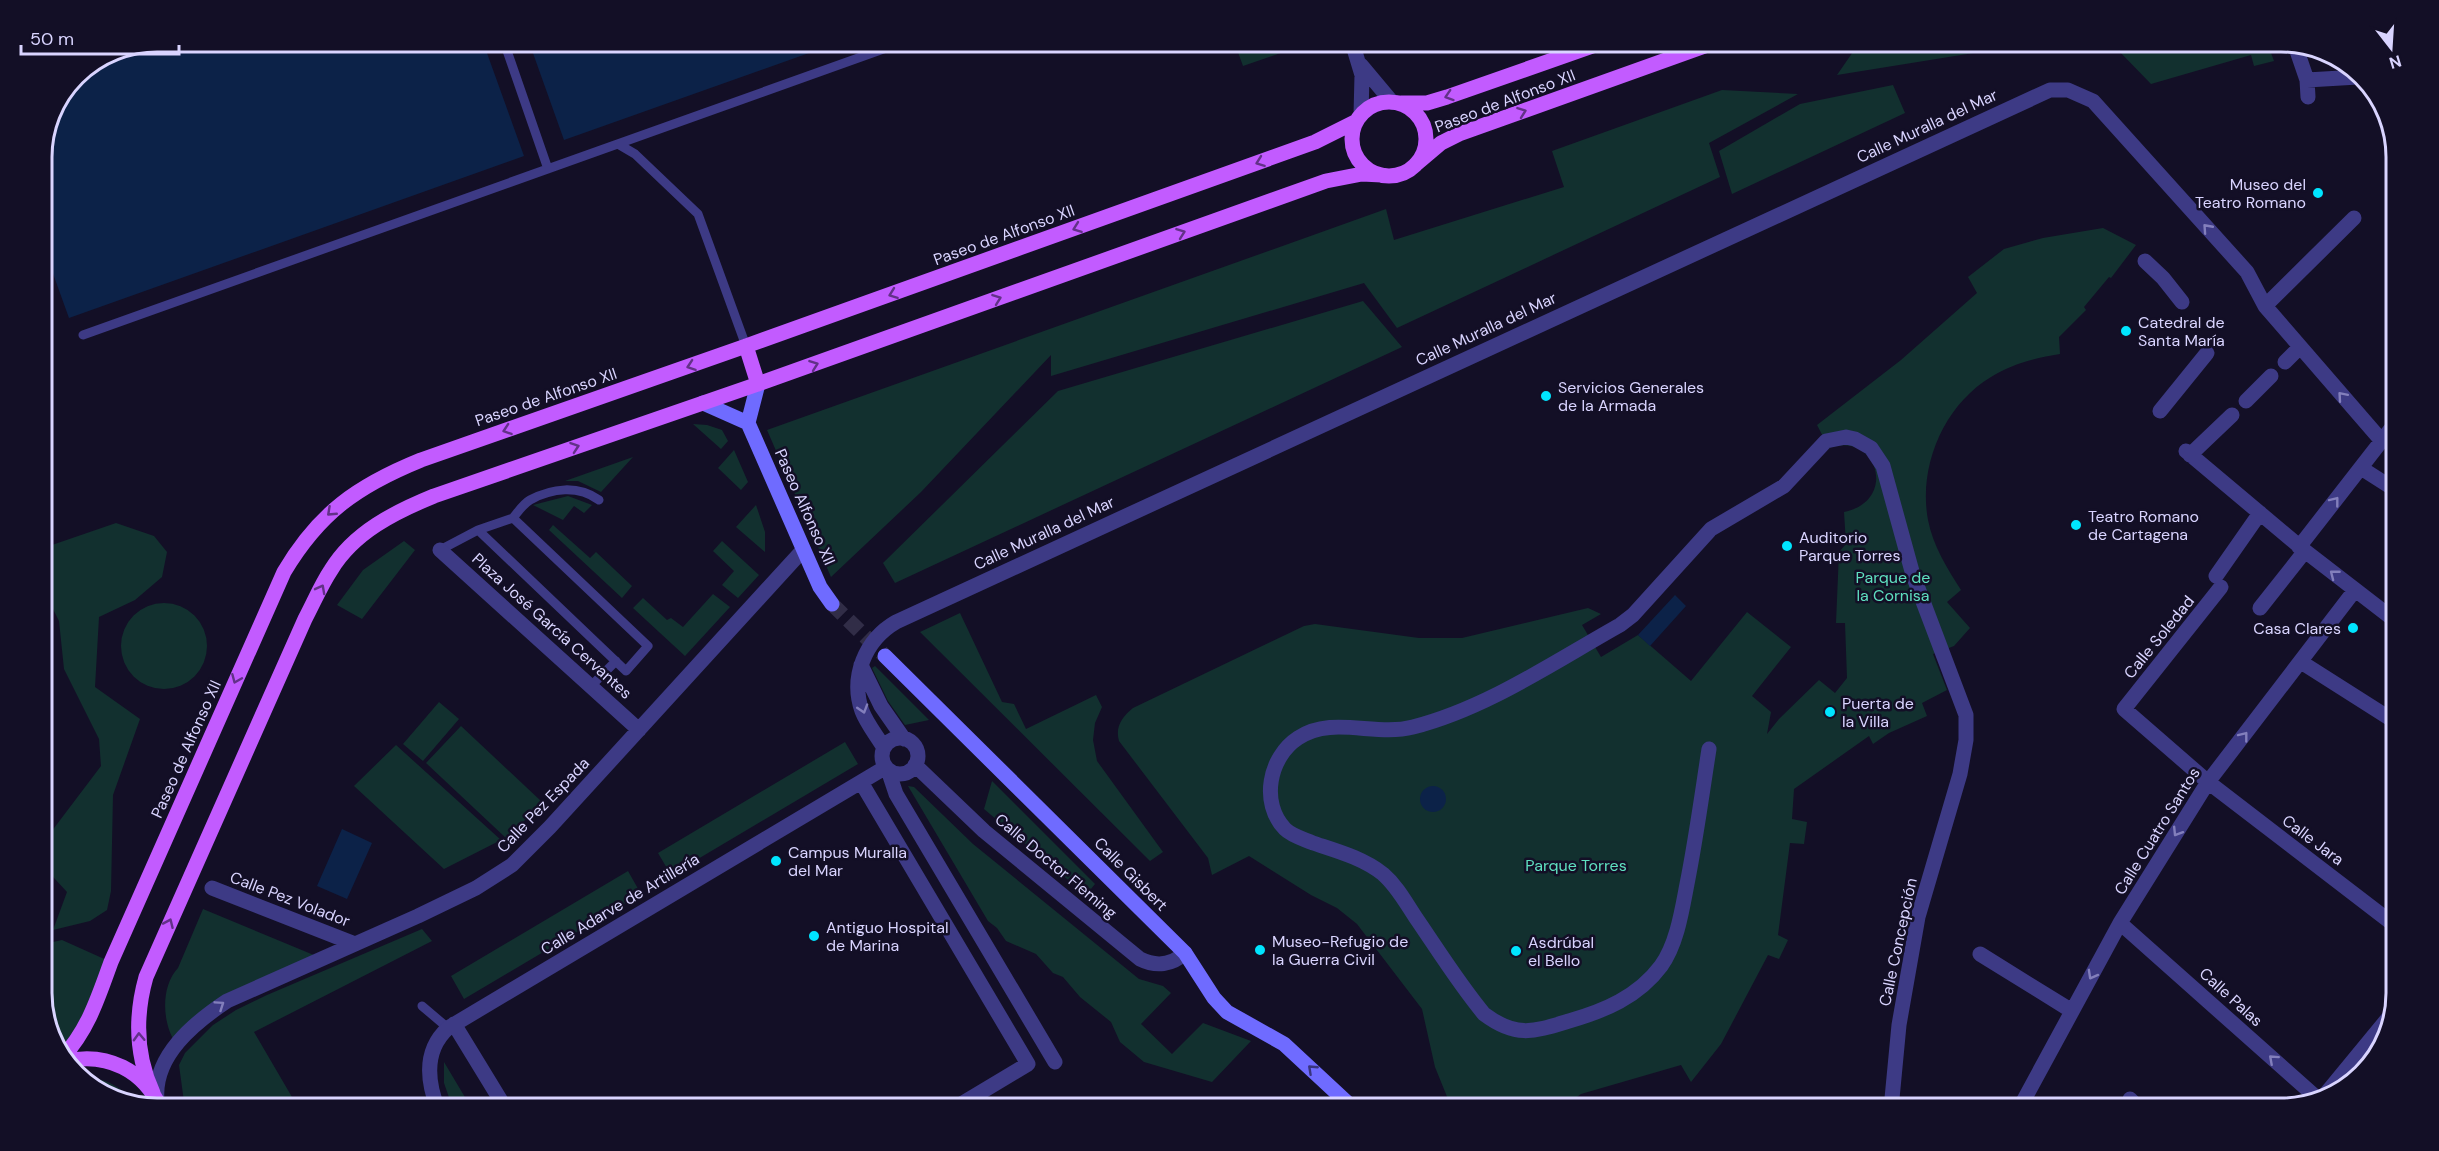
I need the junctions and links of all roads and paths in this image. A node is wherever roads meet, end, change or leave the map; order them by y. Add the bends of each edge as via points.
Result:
1 (507, 52) edge
2 (875, 52) edge
3 (1355, 52) edge
4 (1575, 52) edge
5 (1688, 52) edge
6 (2298, 54) edge
7 (1359, 63) junction
8 (2350, 77) edge
9 (2307, 80) junction
10 (2308, 97) dead end
11 (1396, 103) junction
12 (1359, 118) junction
13 (618, 144) junction
14 (1415, 165) junction
15 (548, 169) junction
16 (1382, 175) junction
17 (2354, 218) dead end
18 (2145, 261) dead end
19 (2182, 302) dead end
20 (2265, 306) junction
21 (83, 335) dead end
22 (746, 346) junction
23 (2300, 347) junction
24 (2207, 353) dead end
25 (2285, 362) dead end
26 (2271, 376) dead end
27 (759, 384) junction
28 (2246, 400) dead end
29 (703, 403) junction
30 (2160, 411) dead end
31 (2232, 415) dead end
32 (748, 423) junction
33 (2386, 434) edge
34 (2381, 440) junction
35 (2361, 468) junction
36 (2386, 484) edge
37 (599, 500) dead end
38 (2260, 513) junction
39 (513, 518) junction
40 (478, 530) junction
41 (2302, 549) junction
42 (440, 550) joint
43 (803, 550) junction
44 (2355, 590) junction
45 (832, 604) tunnel mouth
46 (2260, 608) dead end
47 (2386, 614) edge
48 (885, 656) tunnel mouth
49 (616, 660) junction
50 (2301, 662) junction
51 (861, 665) junction
52 (591, 686) junction
53 (2124, 709) joint
54 (2386, 716) edge
55 (639, 730) junction
56 (904, 739) junction
57 (884, 748) junction
58 (1709, 749) dead end
59 (915, 765) junction
60 (887, 768) junction
61 (861, 782) junction
62 (2208, 782) junction
63 (212, 888) dead end
64 (2386, 919) edge
65 (2120, 923) junction
66 (355, 944) junction
67 (1185, 953) junction
68 (1980, 954) dead end
69 (422, 1006) dead end
70 (2072, 1011) junction
71 (451, 1026) junction
72 (2381, 1027) edge
73 (69, 1050) edge
74 (76, 1060) edge
75 (1055, 1062) dead end
76 (2333, 1085) edge
77 (2312, 1094) edge
78 (155, 1098) edge
79 (156, 1098) edge
80 (157, 1098) edge
81 (435, 1098) edge
82 (499, 1098) edge
83 (971, 1098) edge
84 (1342, 1098) edge
85 (1892, 1098) edge
86 (2025, 1098) edge

1 - 15 lane
2 - 13 lane
3 - 7 street
4 -> 11 main road, Paseo de Alfonso XII via 1427,103
14 -> 5 main road, Paseo de Alfonso XII via 1441,143 1460,134
6 - 9 street
7 - 11 street
7 - 12 street via 1363,86
8 - 9 street
9 - 10 street
11 - 12 main road via 1372,106
11 - 14 main road via 1412,110 1424,126 1425,147
12 - 16 main road via 1352,141 1356,154 1364,166
12 -> 22 main road, Paseo de Alfonso XII via 1315,142
13 - 15 lane
13 - 22 lane via 635,154 698,214
14 - 16 main road via 1396,175
15 - 21 lane
27 -> 16 main road via 1326,181 1362,174
17 - 20 street
18 - 19 street
20 - 23 street
20 -> 51 street, Calle Muralla del Mar via 2247,272 2093,101 2068,90 2042,92 896,622 873,640
22 - 27 main road
22 -> 73 main road, Paseo de Alfonso XII via 387,474 337,506 319,523 301,543 284,572 111,962 92,1016
23 - 25 street
34 -> 23 street
24 - 30 street
26 - 28 street
27 - 29 main road
27 - 32 street
29 - 32 street
79 -> 29 main road via 144,1069 139,1037 146,977 294,641 331,569 345,551 379,522 415,504
31 - 38 street via 2188,453
32 - 43 street, Paseo Alfonso XII
33 - 34 street
34 - 35 street
35 - 36 street
41 -> 35 street
37 - 39 lane via 590,493 569,489 551,492 528,501
38 - 41 street
38 - 53 street, Calle Soledad via 2218,582
39 - 40 lane
39 - 49 lane via 648,646 626,671
40 - 42 lane
40 - 49 lane
44 -> 41 street
41 - 46 street
42 - 52 street, Plaza José García Cervantes
43 - 45 street, Paseo Alfonso XII
43 - 55 street, Calle Pez Espada
44 - 47 street
44 - 50 street, Calle Cuatro Santos
48 - 67 street, Calle Gisbert
49 - 52 lane
50 - 54 street
62 -> 50 street, Calle Cuatro Santos
51 - 56 street via 880,706
51 -> 57 street via 862,710
52 - 55 street, Plaza José García Cervantes
53 - 62 street, Calle Jara
55 - 66 street, Calle Pez Espada via 512,865 476,888
56 - 57 street via 893,739
56 - 59 street via 915,746
57 - 60 street via 882,757
58 - 85 street, Calle Concepción via 1682,909 1662,965 1632,995 1612,1006 1534,1032 1516,1031 1484,1014 1385,876 1357,858 1286,830 1271,803 1273,769 1282,752 1296,739 1313,729 1330,726 1389,730 1411,727 1463,710 1620,625 1711,529 1784,486 1826,441 1855,439 1871,448 1883,466 1913,575 1966,715 1960,774 1918,917 1899,1025
59 - 60 street via 898,774
59 - 67 street, Calle Doctor Fleming via 984,831 1140,959 1162,964
60 - 61 street, Calle Adarve de Artillería
60 - 75 street via 896,794
61 - 71 street, Calle Adarve de Artillería
61 - 83 street via 1028,1064
62 - 64 street, Calle Jara
62 -> 65 street, Calle Cuatro Santos
63 - 66 street, Calle Pez Volador
65 -> 70 street, Calle Cuatro Santos
77 -> 65 street, Calle Palas
80 -> 66 street, Calle Pez Espada via 163,1063 205,1016 226,1000
84 -> 67 street, Calle Gisbert via 1284,1044 1227,1012
68 - 70 street
69 - 71 lane
70 - 86 street, Calle Cuatro Santos
71 - 81 street, Calle Adarve de Artillería via 433,1047 430,1061
71 - 82 street
72 - 76 street
74 - 78 main road via 120,1065 138,1076

